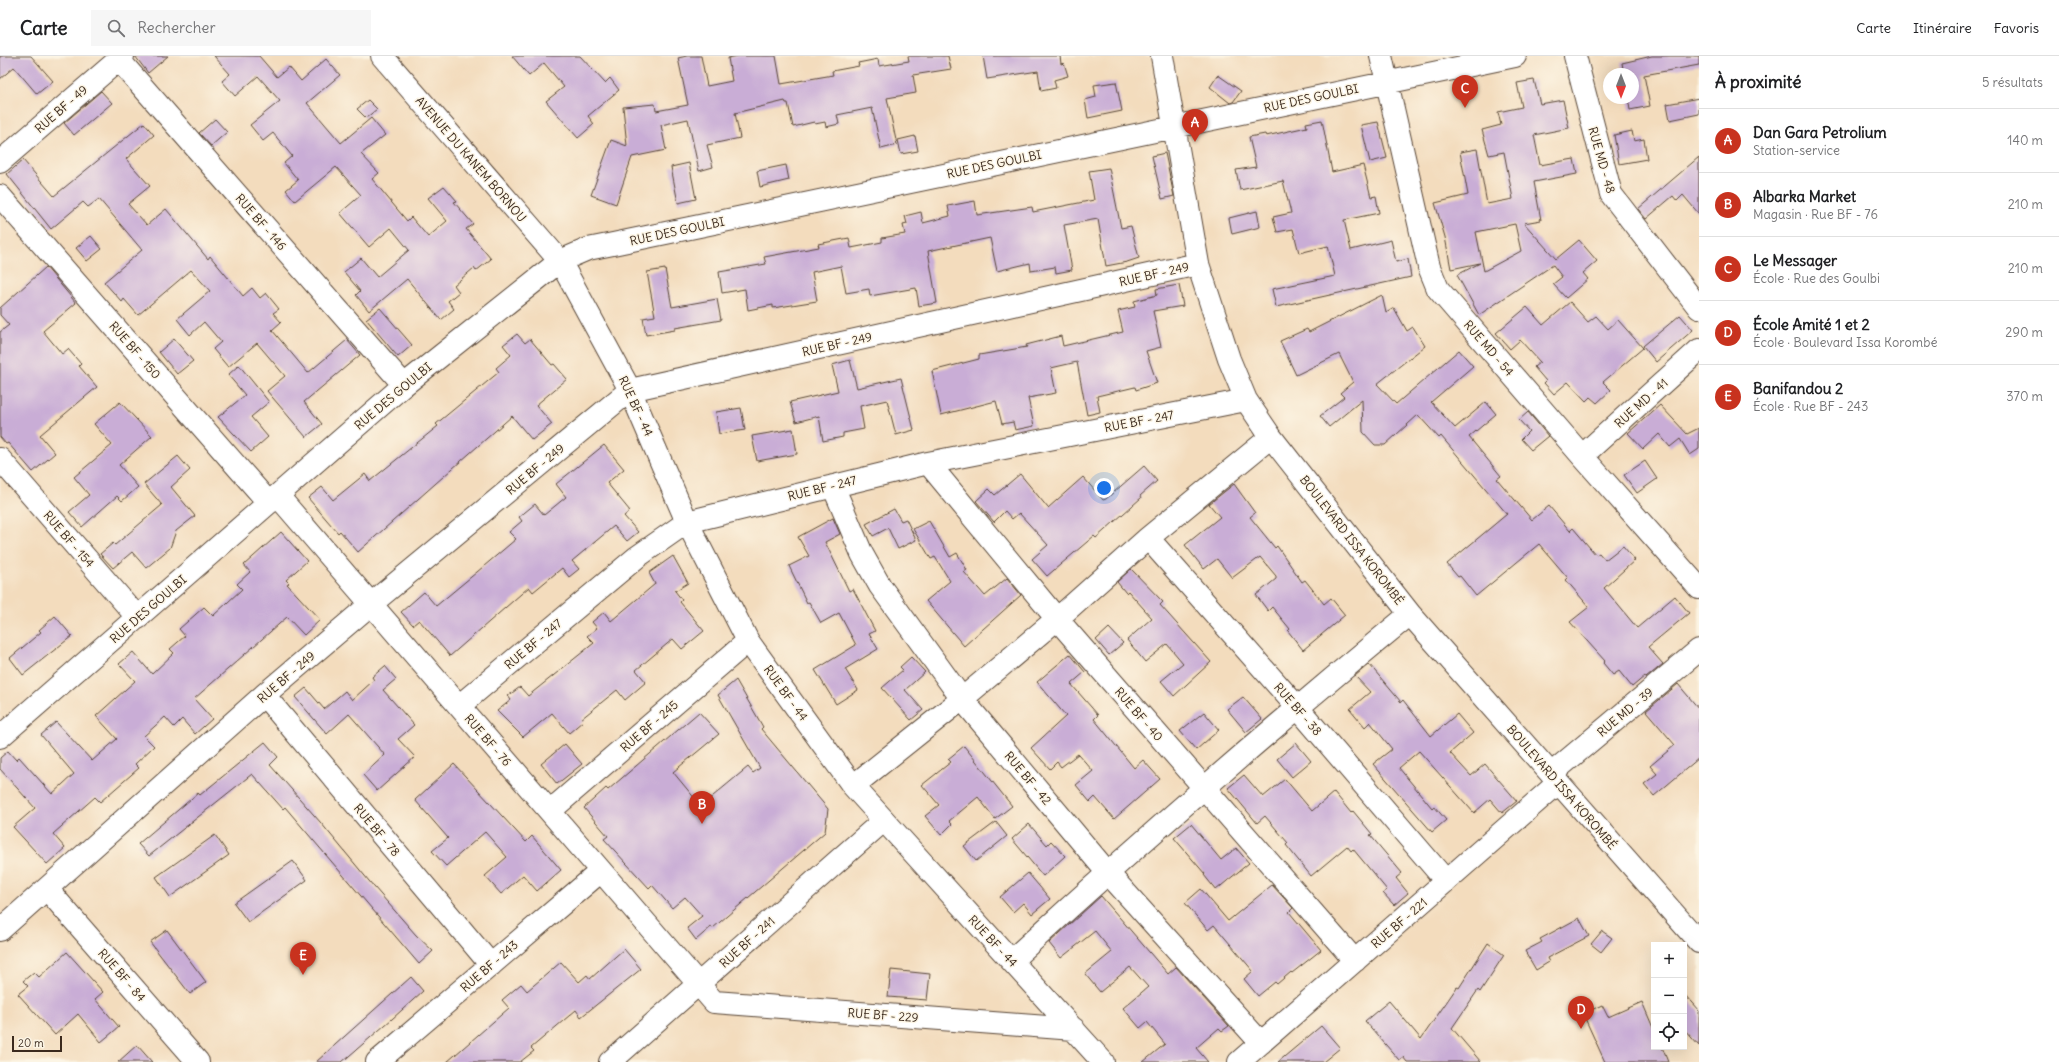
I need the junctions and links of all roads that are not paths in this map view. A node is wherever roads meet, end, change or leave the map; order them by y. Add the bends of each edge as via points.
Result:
1 (382, 56) edge
2 (1162, 56) edge
3 (1380, 56) edge
4 (1515, 56) edge
5 (1575, 56) edge
6 (121, 58) edge
7 (1386, 83) junction
8 (1174, 126) junction
9 (0, 162) edge
10 (0, 196) edge
11 (560, 261) junction
12 (1198, 264) junction
13 (1699, 308) edge
14 (1699, 350) edge
15 (404, 385) junction
16 (630, 390) junction
17 (1246, 400) junction
18 (1270, 437) junction
19 (1582, 456) junction
20 (0, 459) edge
21 (928, 463) junction
22 (833, 486) junction
23 (273, 499) junction
24 (687, 522) junction
25 (1148, 538) junction
26 (1699, 588) edge
27 (371, 604) junction
28 (1410, 614) junction
29 (138, 618) junction
30 (1057, 619) junction
31 (748, 641) junction
32 (1699, 650) edge
33 (264, 696) junction
34 (962, 699) junction
35 (459, 706) junction
36 (1298, 707) junction
37 (2, 731) edge
38 (1554, 779) junction
39 (854, 786) junction
40 (1203, 789) junction
41 (550, 811) junction
42 (883, 821) junction
43 (601, 871) junction
44 (1107, 872) junction
45 (1446, 881) junction
46 (47, 889) junction
47 (0, 930) edge
48 (1699, 942) edge
49 (1012, 960) junction
50 (1355, 961) junction
51 (490, 966) junction
52 (699, 985) junction
53 (1074, 1029) junction
54 (1261, 1043) junction
55 (384, 1060) edge
56 (198, 1062) edge
57 (610, 1062) edge
58 (1103, 1062) edge
59 (1239, 1062) edge

1 - 11 street, AVENUE DU KANEM BORNOU
2 - 8 street, BOULEVARD ISSA KOROMBÉ
3 - 7 street, RUE MD - 54
4 - 7 street, RUE DES GOULBI
5 - 13 street, RUE MD - 48 via 1611,194
6 - 9 street, RUE BF - 49
6 - 15 street, RUE BF - 146
7 - 8 street, RUE DES GOULBI
7 - 19 street, RUE MD - 54 via 1429,267 1438,289
8 - 11 street, RUE DES GOULBI via 588,249
8 - 12 street, BOULEVARD ISSA KOROMBÉ
10 - 23 street, RUE BF - 150
11 - 15 street, RUE DES GOULBI
11 - 16 street, RUE BF - 44
12 - 16 street, RUE BF - 249
12 - 17 street, BOULEVARD ISSA KOROMBÉ via 1229,359
14 - 19 street, RUE MD - 41
15 - 23 street, RUE DES GOULBI
16 - 24 street, RUE BF - 44
16 - 27 street, RUE BF - 249
17 - 18 street, BOULEVARD ISSA KOROMBÉ
17 - 21 street, RUE BF - 247
18 - 25 street
18 - 28 street, BOULEVARD ISSA KOROMBÉ
19 - 26 street, RUE MD - 54
20 - 29 street, RUE BF - 154
21 - 22 street, RUE BF - 247
21 - 30 street, RUE BF - 40
22 - 24 street, RUE BF - 247
22 - 34 street, RUE BF - 42 via 862,554 880,586
23 - 27 street, RUE BF - 76
23 - 29 street, RUE DES GOULBI
24 - 31 street, RUE BF - 44
24 - 35 street, RUE BF - 247 via 637,557
25 - 30 street
25 - 36 street, RUE BF - 38
27 - 33 street, RUE BF - 249
27 - 35 street, RUE BF - 76
28 - 36 street
28 - 38 street, BOULEVARD ISSA KOROMBÉ
29 - 37 street, RUE DES GOULBI
30 - 34 street
30 - 40 street, RUE BF - 40
31 - 39 street, RUE BF - 44
31 - 41 street, RUE BF - 245
32 - 38 street, RUE MD - 39
33 - 46 street, RUE BF - 249
33 - 51 street, RUE BF - 78
34 - 39 street
34 - 44 street, RUE BF - 42
35 - 41 street, RUE BF - 76
36 - 40 street
36 - 45 street, RUE BF - 38
38 - 45 street, RUE BF - 221
38 - 48 street, BOULEVARD ISSA KOROMBÉ
39 - 42 street, RUE BF - 44
40 - 44 street
40 - 50 street, RUE BF - 40
41 - 43 street, RUE BF - 76
42 - 49 street, RUE BF - 44
42 - 52 street, RUE BF - 241
43 - 51 street, RUE BF - 243
43 - 52 street, RUE BF - 76
44 - 49 street
44 - 54 street, RUE BF - 42
45 - 50 street, RUE BF - 221
46 - 47 street, RUE BF - 249
46 - 56 street, RUE BF - 84
49 - 53 street, RUE BF - 44
50 - 54 street, RUE BF - 221
51 - 55 street, RUE BF - 243
52 - 53 street, RUE BF - 229 via 714,1002
52 - 57 street, RUE BF - 241
53 - 58 street, RUE BF - 44
54 - 59 street, RUE BF - 221

